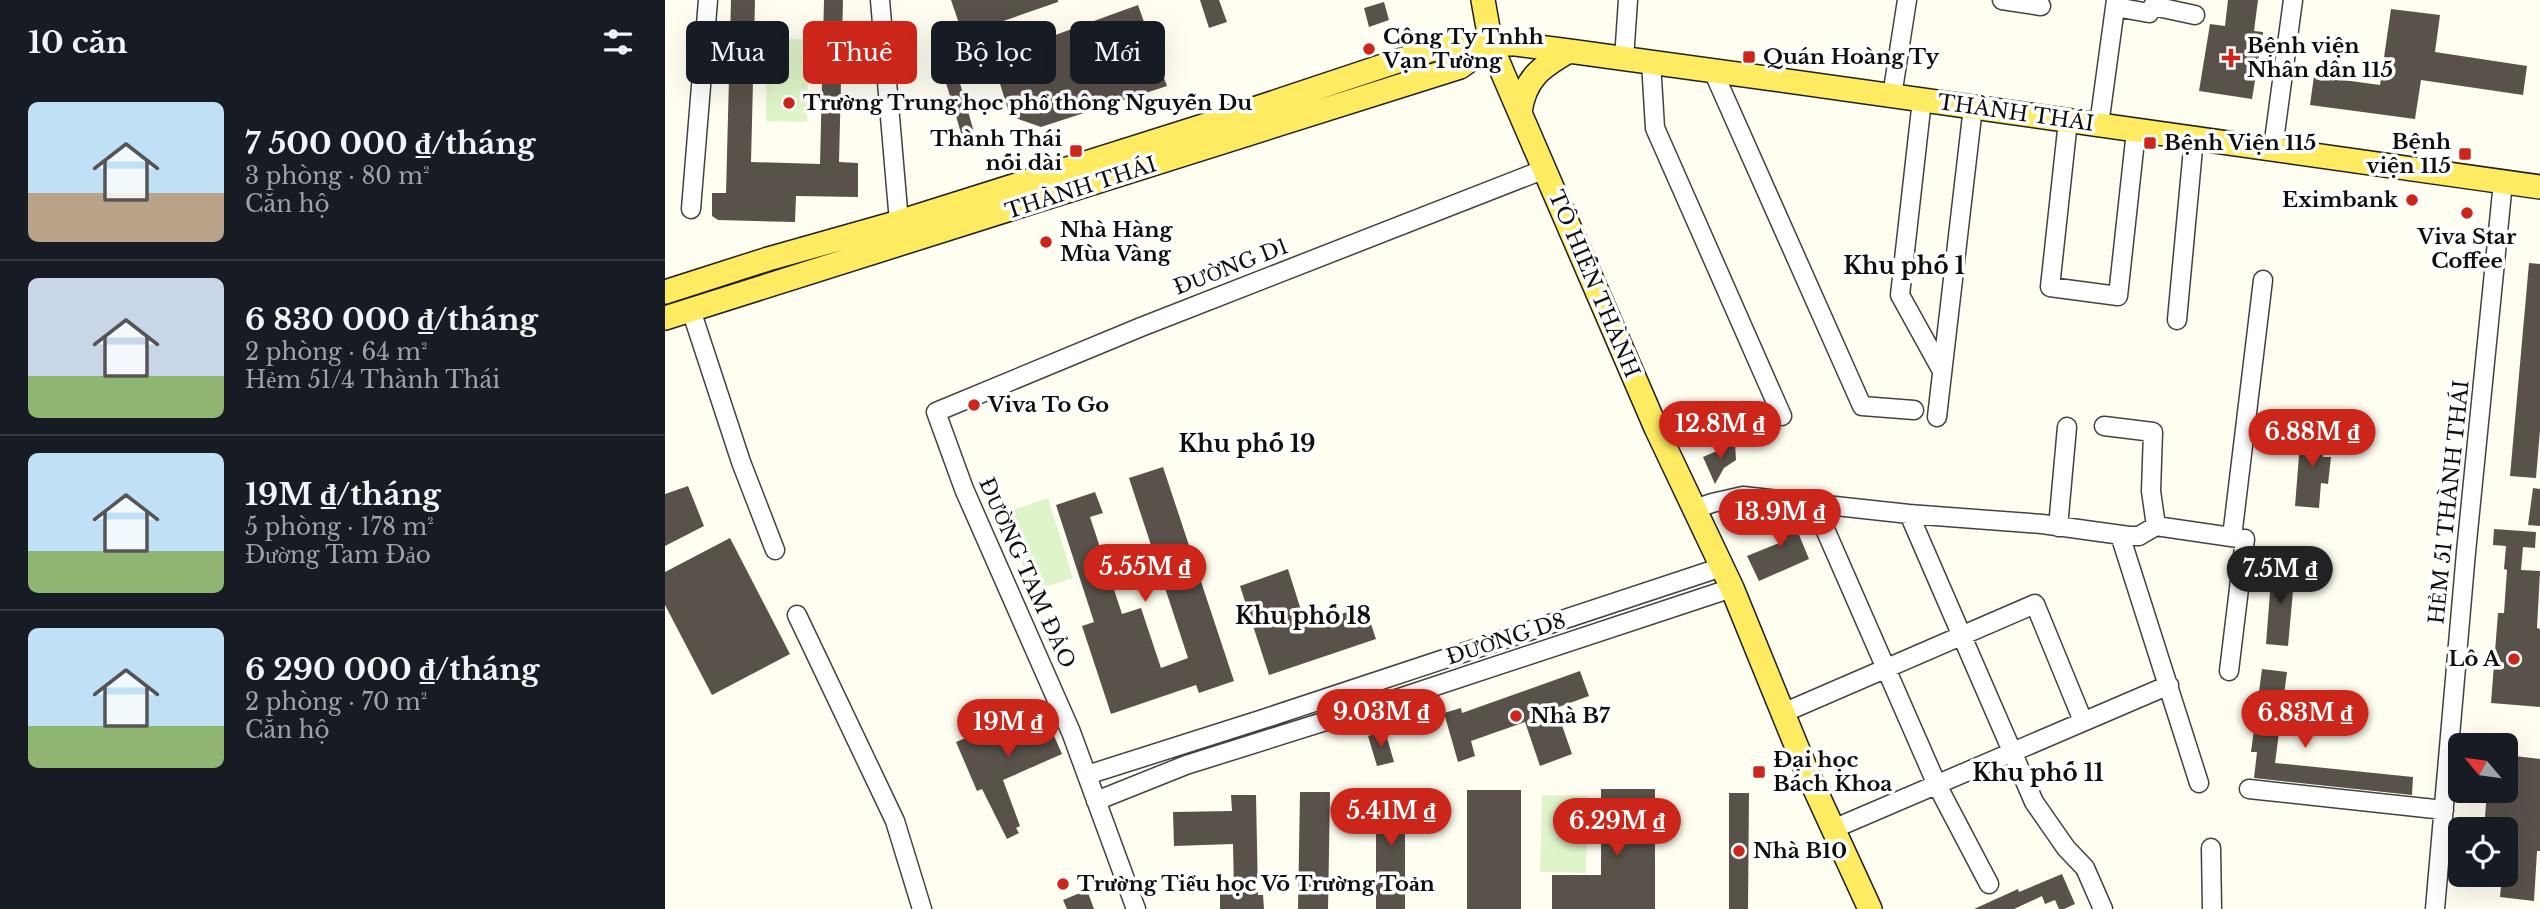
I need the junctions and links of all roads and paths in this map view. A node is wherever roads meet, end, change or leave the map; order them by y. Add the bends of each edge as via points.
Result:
1 (708, 0) edge
2 (880, 0) edge
3 (1483, 0) edge
4 (1628, 0) edge
5 (1907, 0) edge
6 (2002, 0) edge
7 (2293, 0) edge
8 (2115, 3) edge
9 (2041, 6) dead end
10 (2195, 15) dead end
11 (1491, 45) junction
12 (1569, 51) junction
13 (1623, 59) junction
14 (1651, 62) junction
15 (1713, 71) junction
16 (1892, 96) junction
17 (1922, 100) junction
18 (1973, 107) junction
19 (1520, 112) junction
20 (2068, 121) junction
21 (2099, 125) junction
22 (2136, 131) junction
23 (2193, 138) junction
24 (2273, 148) junction
25 (1545, 169) junction
26 (2504, 182) junction
27 (2540, 187) edge
28 (691, 209) dead end
29 (901, 233) junction
30 (2263, 280) dead end
31 (665, 292) edge
32 (691, 310) junction
33 (665, 318) edge
34 (2177, 320) dead end
35 (1942, 371) junction
36 (1914, 410) dead end
37 (936, 412) joint
38 (1782, 416) dead end
39 (1937, 417) dead end
40 (2104, 426) dead end
41 (2067, 427) dead end
42 (1814, 504) junction
43 (1695, 509) junction
44 (1909, 514) junction
45 (2156, 526) junction
46 (2057, 527) junction
47 (2120, 535) junction
48 (2239, 538) junction
49 (775, 550) dead end
50 (1722, 567) junction
51 (1732, 588) junction
52 (797, 615) dead end
53 (1962, 637) junction
54 (1885, 671) junction
55 (2229, 671) dead end
56 (1389, 677) junction
57 (2169, 685) junction
58 (1396, 699) junction
59 (1783, 713) junction
60 (2083, 721) junction
61 (1181, 746) junction
62 (2012, 752) junction
63 (1186, 765) junction
64 (1087, 775) junction
65 (2199, 783) dead end
66 (1937, 785) junction
67 (2249, 789) dead end
68 (1096, 801) junction
69 (2444, 810) junction
70 (1833, 829) junction
71 (2211, 848) dead end
72 (1989, 884) dead end
73 (922, 909) edge
74 (1136, 909) edge
75 (1870, 909) edge
76 (2103, 909) edge
77 (2212, 909) edge
78 (2435, 909) edge

1 - 28 street
2 - 29 street
3 - 11 main road, TÔ HIẾN THÀNH
4 - 13 street
5 - 16 street
6 - 9 street
7 - 24 street
8 - 10 street via 2150,13 2153,6
8 - 21 street
11 - 12 main road, THÀNH THÁI
11 - 19 main road, TÔ HIẾN THÀNH
11 - 29 main road, THÀNH THÁI via 1460,66 1203,138
12 - 13 main road, THÀNH THÁI
12 - 19 main road via 1530,80
13 - 14 main road, THÀNH THÁI
14 - 15 main road, THÀNH THÁI
14 - 38 street via 1655,128
15 - 16 main road, THÀNH THÁI
15 - 36 street via 1862,406
16 - 17 main road, THÀNH THÁI
17 - 18 main road, THÀNH THÁI
17 - 35 street via 1900,295
18 - 20 main road, THÀNH THÁI
18 - 35 street
19 - 25 main road, TÔ HIẾN THÀNH
20 - 21 main road, THÀNH THÁI
20 - 22 street via 2050,288 2118,296
21 - 22 main road, THÀNH THÁI
22 - 23 main road, THÀNH THÁI
23 - 24 main road, THÀNH THÁI
23 - 34 street
24 - 26 main road, THÀNH THÁI
25 - 37 street, ĐƯỜNG D1
25 - 43 main road, TÔ HIẾN THÀNH
26 - 27 main road, THÀNH THÁI
26 - 69 street, HẺM 51 THÀNH THÁI
29 - 31 main road, THÀNH THÁI via 768,259
29 - 32 main road, THÀNH THÁI via 813,270
30 - 48 street
32 - 33 main road, THÀNH THÁI
32 - 49 street
35 - 39 street
37 - 64 street, ĐƯỜNG TAM ĐẢO via 964,489
40 - 45 street via 2153,432 2151,491
41 - 46 street
42 - 43 street via 1743,496
42 - 44 street
42 - 54 street
43 - 50 main road, TÔ HIẾN THÀNH
44 - 46 street
44 - 53 street
45 - 47 street via 2139,536
45 - 48 street
46 - 47 street
47 - 57 street
48 - 55 street
50 - 51 main road, TÔ HIẾN THÀNH
50 - 56 street, ĐƯỜNG D8
51 - 58 street, ĐƯỜNG D8
51 - 59 main road, TÔ HIẾN THÀNH
52 - 73 street via 895,821
53 - 54 street
53 - 60 street via 2035,604
53 - 62 street
54 - 59 street
54 - 66 street
56 - 58 street
56 - 61 street, ĐƯỜNG D8
57 - 60 street
57 - 65 street
58 - 63 street, ĐƯỜNG D8
59 - 70 main road, TÔ HIẾN THÀNH
60 - 62 street
61 - 63 street
61 - 64 street, ĐƯỜNG D8
62 - 66 street
62 - 76 street via 2034,802 2085,868
63 - 68 street, ĐƯỜNG D8
64 - 68 street, ĐƯỜNG TAM ĐẢO
66 - 70 street
66 - 72 street
67 - 69 street
68 - 74 street, ĐƯỜNG TAM ĐẢO
69 - 78 street, HẺM 51 THÀNH THÁI
70 - 75 main road, TÔ HIẾN THÀNH
71 - 77 street

